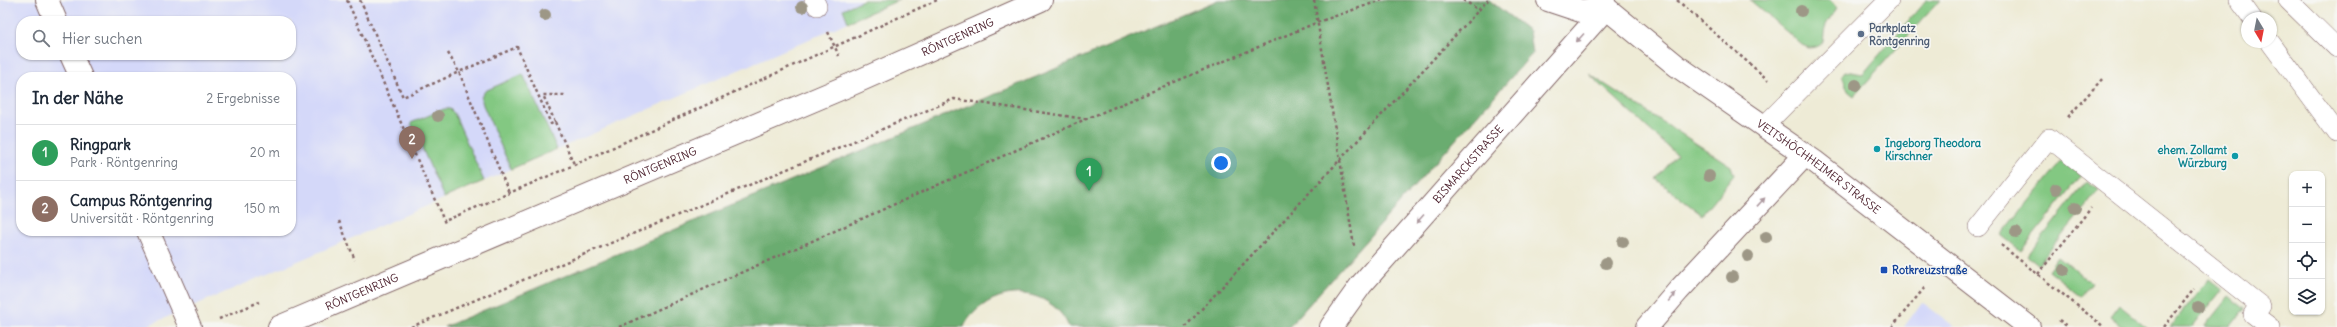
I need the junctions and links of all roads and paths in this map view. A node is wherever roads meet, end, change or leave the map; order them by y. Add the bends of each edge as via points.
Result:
1 (47, 0) edge
2 (347, 0) edge
3 (360, 0) edge
4 (937, 0) edge
5 (1041, 0) edge
6 (1314, 0) edge
7 (1382, 0) edge
8 (1463, 0) edge
9 (1488, 0) edge
10 (1548, 0) edge
11 (1889, 0) edge
12 (2239, 0) edge
13 (2288, 0) edge
14 (816, 3) edge
15 (1605, 4) edge
16 (1479, 10) junction
17 (2248, 12) edge
18 (54, 16) edge
19 (1318, 22) junction
20 (835, 47) junction
21 (2274, 48) edge
22 (2337, 48) edge
23 (448, 53) dead end
24 (73, 60) edge
25 (79, 72) edge
26 (459, 72) junction
27 (2103, 78) dead end
28 (852, 84) junction
29 (565, 95) dead end
30 (1086, 119) junction
31 (555, 122) junction
32 (1764, 126) junction
33 (2337, 133) edge
34 (2049, 138) junction
35 (1805, 155) junction
36 (1339, 159) junction
37 (574, 165) junction
38 (2109, 186) junction
39 (509, 193) junction
40 (588, 196) junction
41 (339, 221) dead end
42 (444, 221) junction
43 (522, 223) junction
44 (438, 224) dead end
45 (1978, 227) joint
46 (150, 236) edge
47 (457, 251) junction
48 (362, 257) dead end
49 (355, 260) junction
50 (348, 263) dead end
51 (2212, 267) junction
52 (2038, 274) junction
53 (1361, 286) junction
54 (1918, 296) dead end
55 (260, 301) dead end
56 (216, 320) dead end
57 (1333, 326) edge
58 (190, 327) edge
59 (279, 327) edge
60 (411, 327) edge
61 (619, 327) edge
62 (1185, 327) edge
63 (1647, 327) edge
64 (1892, 327) edge
65 (2029, 327) edge
66 (2104, 327) edge
67 (2164, 327) edge
68 (2270, 327) edge

1 - 18 main road
2 - 42 path
3 - 26 path via 403,97
4 - 20 path
5 - 28 main road, RÖNTGENRING
6 - 19 path
7 - 19 path
8 - 16 path
9 - 16 path
10 - 15 main road via 1581,11
11 - 32 lane
12 - 17 lane
13 - 22 lane
14 - 20 path
15 - 32 main road, VEITSHÖCHHEIMER STRASSE via 1677,66
15 -> 53 main road, BISMARCKSTRASSE
16 - 36 path
19 - 30 path
19 - 36 path
20 - 28 path
20 - 37 path
21 - 33 lane
23 - 26 path
24 - 25 main road
26 - 31 path via 517,47 550,124
26 - 39 path
27 - 34 path
28 - 40 main road, RÖNTGENRING
29 - 31 path via 543,95
30 - 60 path via 954,99
30 - 61 path
31 - 37 path
32 - 35 main road, VEITSHÖCHHEIMER STRASSE
34 - 38 lane
34 - 45 lane
63 -> 35 main road
35 - 65 main road, VEITSHÖCHHEIMER STRASSE
36 - 53 path
36 - 62 path
37 - 39 path
37 - 40 path
38 - 51 lane
38 - 52 path
39 - 42 path
39 - 43 path
40 - 43 main road, RÖNTGENRING
41 - 49 path
42 - 44 path
42 - 47 path
43 - 47 main road, RÖNTGENRING
45 - 52 path
46 - 58 main road
47 - 59 main road, RÖNTGENRING
48 - 49 path
49 - 50 path
51 - 67 path
51 - 68 lane via 2260,306 2253,314
52 - 66 path
53 - 57 main road, BISMARCKSTRASSE
54 - 64 path
55 - 56 path

